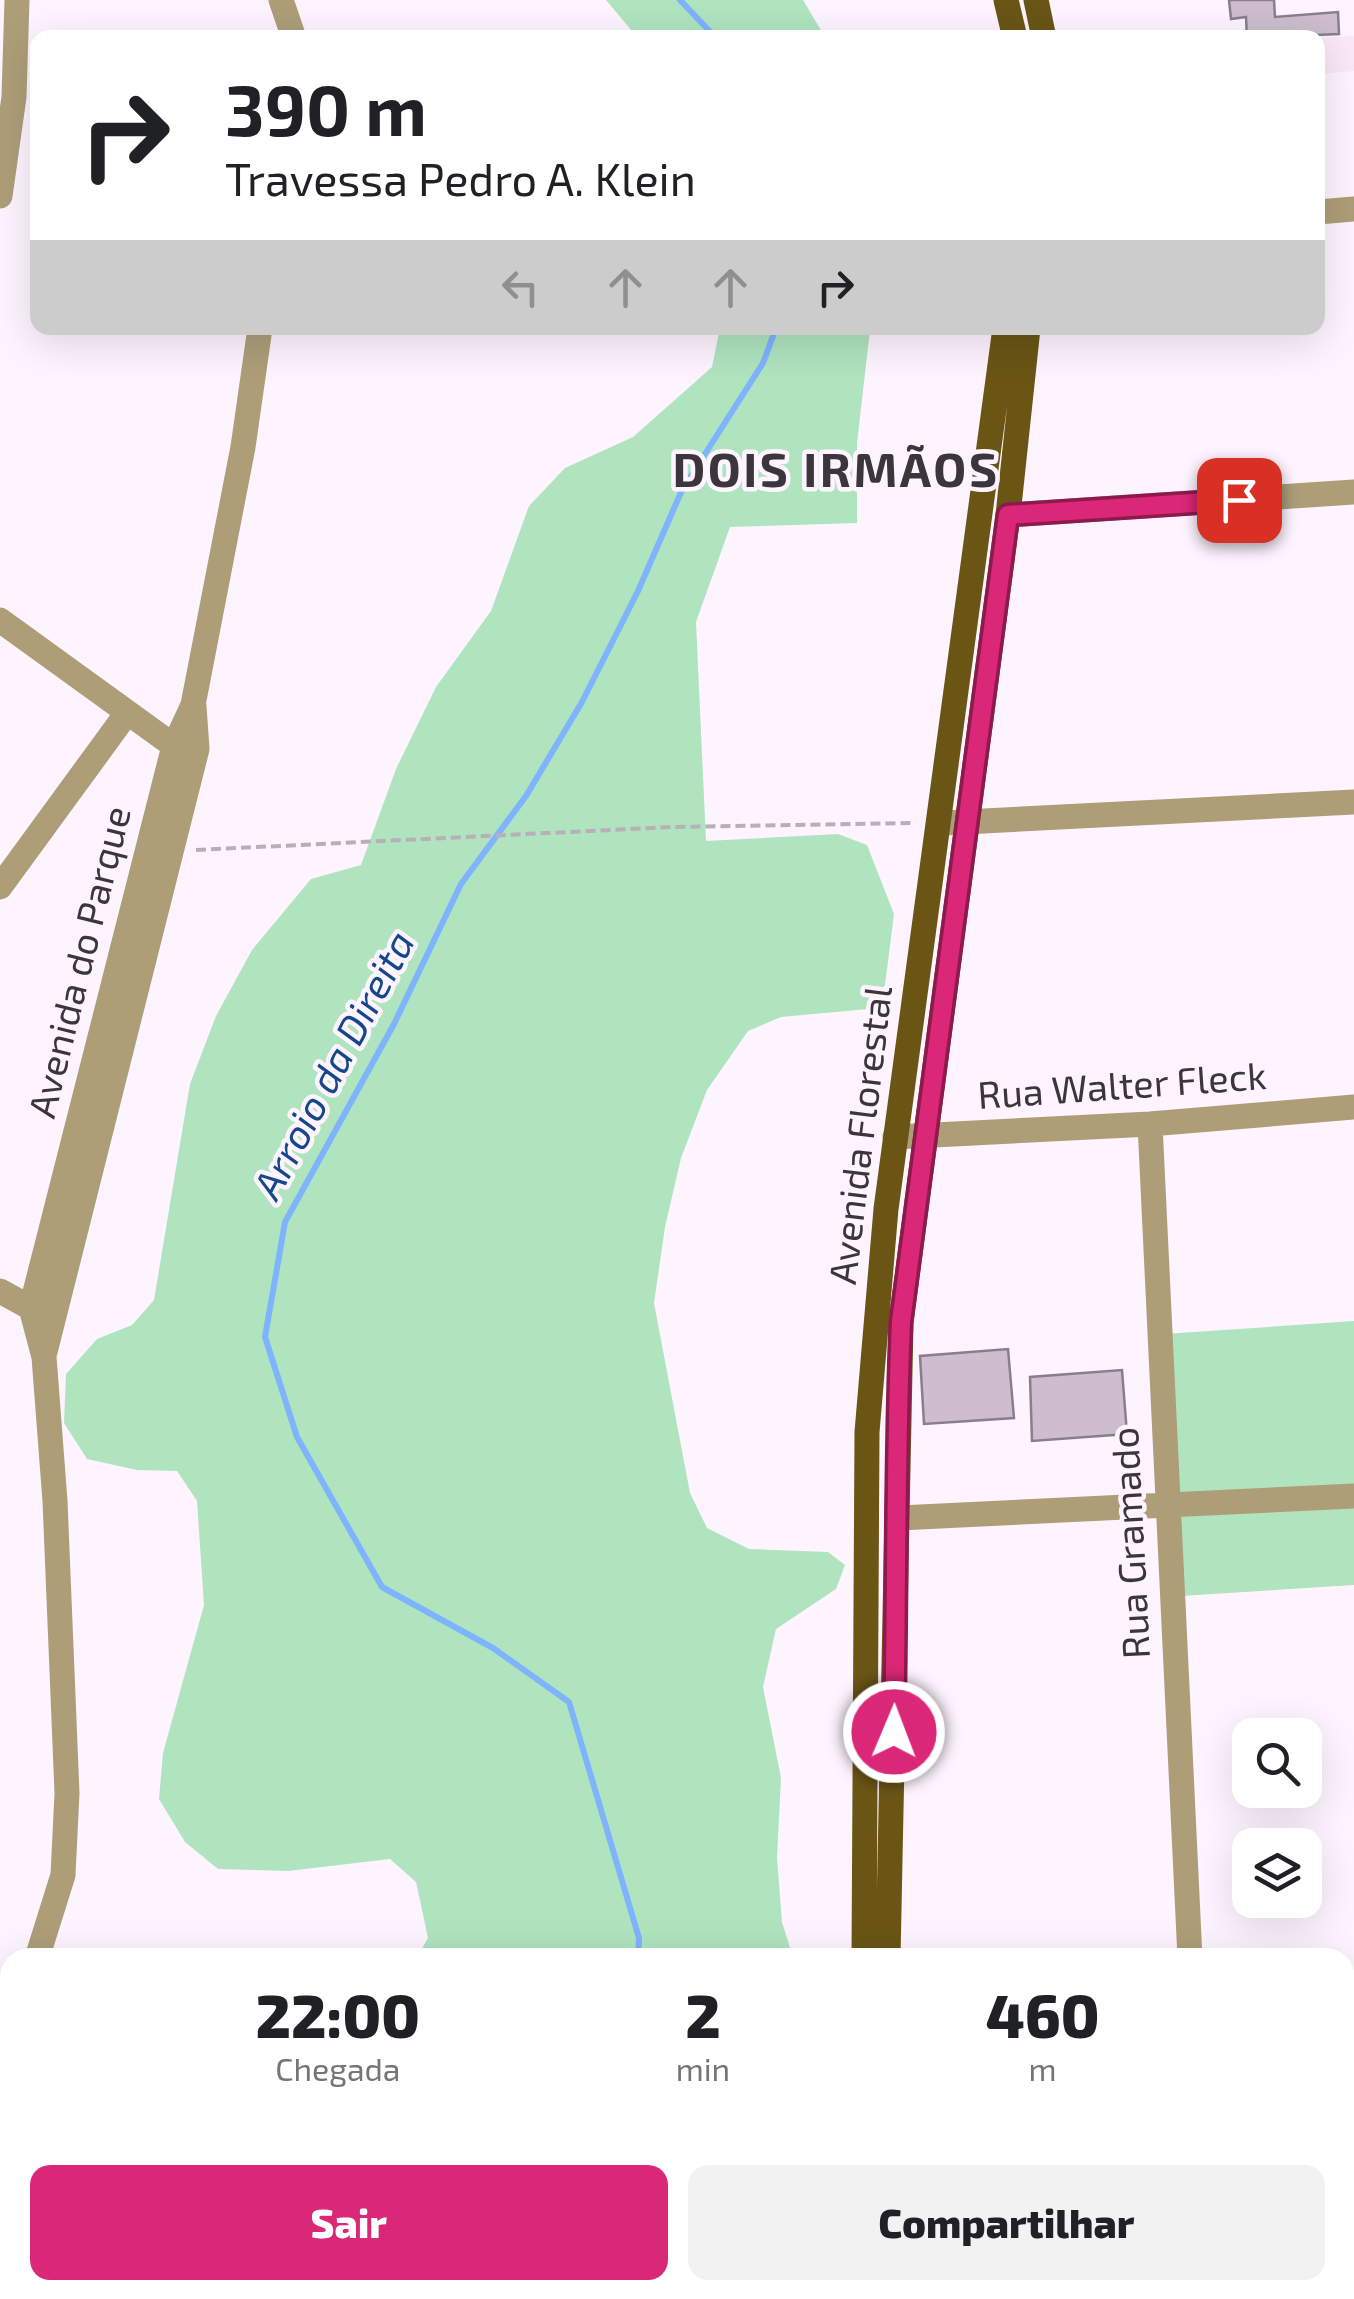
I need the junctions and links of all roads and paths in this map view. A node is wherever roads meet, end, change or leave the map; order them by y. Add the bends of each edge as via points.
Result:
1 (17, 0) edge
2 (281, 0) edge
3 (1006, 0) edge
4 (1036, 0) edge
5 (291, 30) edge
6 (1012, 30) edge
7 (1042, 30) edge
8 (7, 97) edge
9 (0, 196) edge
10 (1354, 210) edge
11 (1325, 212) edge
12 (259, 335) edge
13 (1004, 335) edge
14 (1027, 335) edge
15 (1354, 492) edge
16 (1008, 515) junction
17 (970, 592) junction
18 (998, 595) junction
19 (0, 620) edge
20 (194, 705) junction
21 (127, 713) junction
22 (174, 746) junction
23 (1354, 802) edge
24 (940, 823) junction
25 (968, 824) junction
26 (171, 851) junction
27 (0, 888) edge
28 (1354, 1107) edge
29 (1150, 1124) junction
30 (924, 1136) junction
31 (896, 1138) junction
32 (0, 1291) edge
33 (31, 1308) junction
34 (44, 1357) junction
35 (1354, 1496) edge
36 (1168, 1506) junction
37 (899, 1518) junction
38 (40, 1948) edge
39 (864, 1948) edge
40 (888, 1948) edge
41 (1190, 1948) edge

1 - 8 street
2 - 5 street
3 - 6 main road
4 - 7 main road
8 - 9 street
10 - 11 street
12 - 20 street, Avenida do Parque
13 - 17 main road, Avenida Florestal
14 - 16 main road, Avenida Florestal
15 - 16 street
16 - 18 main road, Avenida Florestal
17 - 18 main road
17 - 24 main road, Avenida Florestal
18 - 25 main road, Avenida Florestal
19 - 21 street
20 - 22 street, Avenida do Parque
20 - 26 street, Avenida do Parque via 197,748
21 - 22 street
21 - 27 street
22 - 33 street, Avenida do Parque
23 - 25 street
24 - 25 street
24 - 26 path via 413,837
24 - 31 main road, Avenida Florestal
25 - 30 main road, Avenida Florestal
26 - 34 street, Avenida do Parque
28 - 29 street, Rua Walter Fleck
29 - 30 street, Rua Walter Fleck
29 - 36 street, Rua Gramado
30 - 31 street, Rua Walter Fleck
30 - 37 main road, Avenida Florestal via 901,1322
31 - 39 main road, Avenida Florestal via 866,1432
32 - 33 street
33 - 34 street, Avenida do Parque
34 - 38 street, Avenida do Parque via 67,1794 63,1875
35 - 36 street
36 - 37 street
36 - 41 street, Rua Gramado
37 - 40 main road, Avenida Florestal

